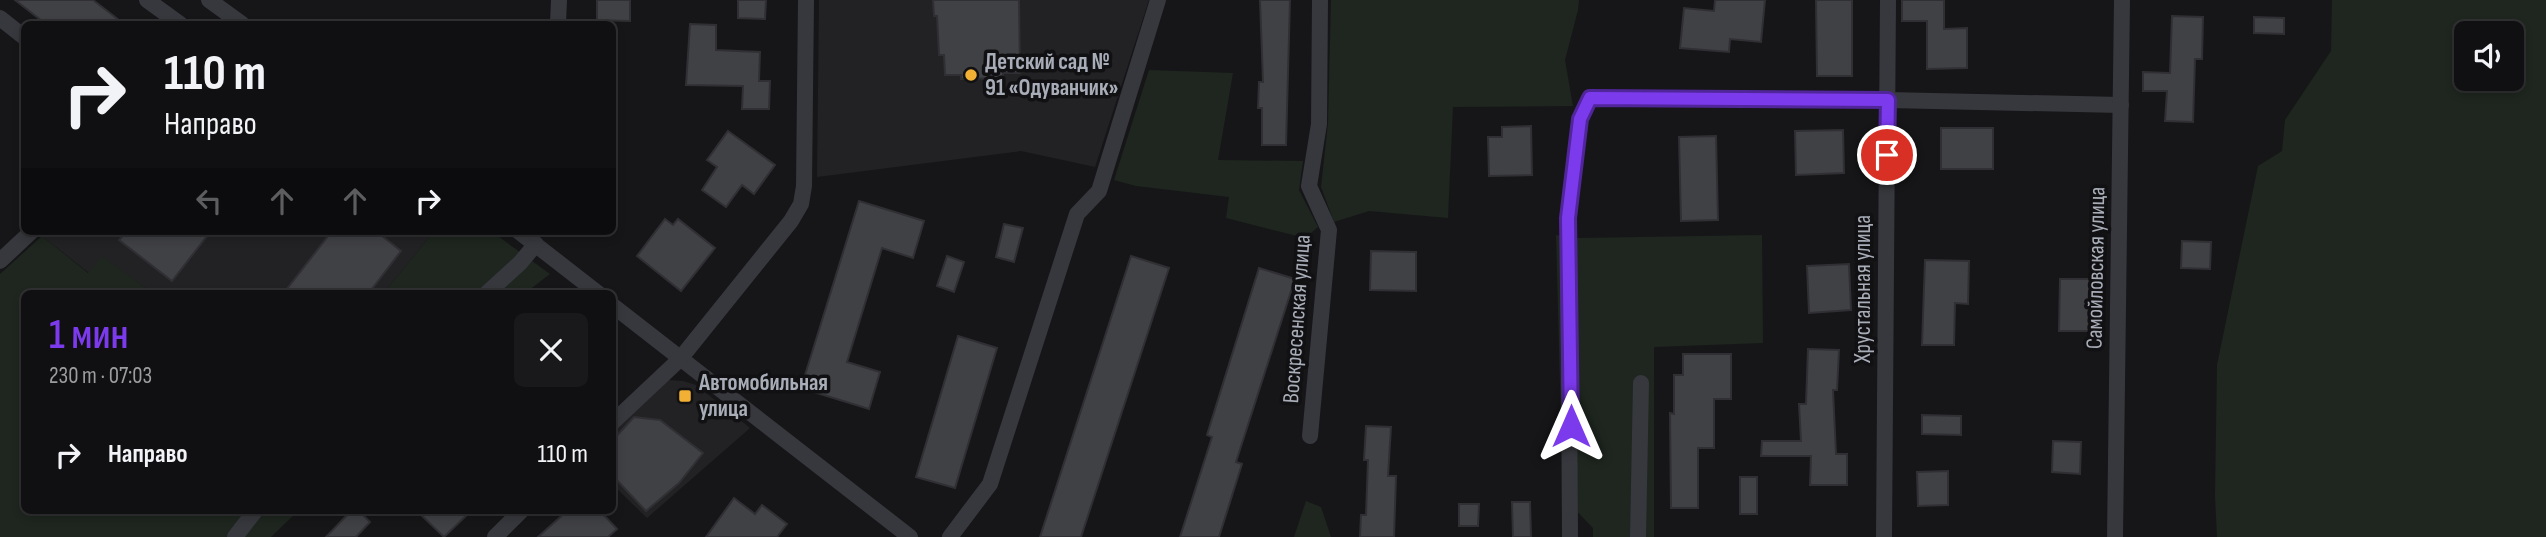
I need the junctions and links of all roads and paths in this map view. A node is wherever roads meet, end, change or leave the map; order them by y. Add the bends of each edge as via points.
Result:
1 (147, 0) edge
2 (209, 0) edge
3 (559, 0) edge
4 (806, 0) edge
5 (1158, 0) edge
6 (1320, 0) edge
7 (1888, 0) edge
8 (2122, 0) edge
9 (0, 18) edge
10 (176, 21) edge
11 (238, 21) edge
12 (558, 21) edge
13 (21, 35) edge
14 (1888, 100) junction
15 (2121, 105) junction
16 (28, 235) edge
17 (524, 235) edge
18 (536, 244) junction
19 (0, 261) edge
20 (490, 290) edge
21 (594, 290) edge
22 (616, 308) edge
23 (680, 359) junction
24 (1641, 383) dead end
25 (616, 419) edge
26 (1310, 436) dead end
27 (253, 514) edge
28 (519, 514) edge
29 (235, 537) edge
30 (495, 537) edge
31 (910, 537) edge
32 (950, 537) edge
33 (1570, 537) edge
34 (1638, 537) edge
35 (1884, 537) edge
36 (2115, 537) edge

1 - 10 street
2 - 11 street
3 - 12 street
4 - 23 street via 801,204
5 - 32 street via 1099,191 1077,214 990,484
6 - 26 street, Воскресенская улица via 1319,124 1309,186 1329,230
7 - 14 street, Хрустальная улица
8 - 15 street, Самойловская улица
9 - 13 street
14 - 15 street
14 - 33 street via 1590,98 1580,119 1568,218
14 - 35 street, Хрустальная улица
15 - 36 street, Самойловская улица
16 - 19 street
17 - 18 street
18 - 20 street
18 - 21 street
22 - 23 street
23 - 25 street
23 - 31 street
24 - 34 street
27 - 29 street
28 - 30 street

